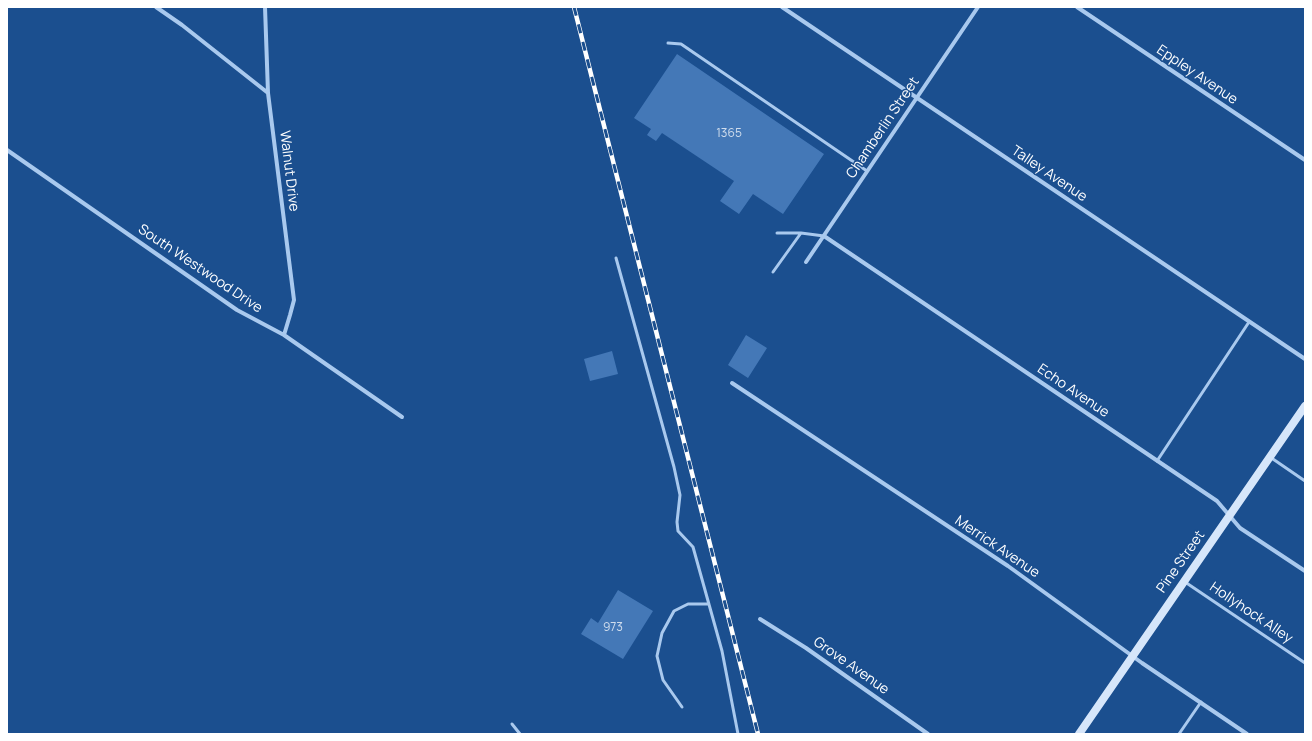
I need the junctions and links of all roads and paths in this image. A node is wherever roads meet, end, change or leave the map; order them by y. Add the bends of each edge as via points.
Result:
1 (156, 7) edge
2 (265, 7) edge
3 (782, 7) edge
4 (978, 7) edge
5 (1077, 7) edge
6 (668, 43) dead end
7 (268, 93) junction
8 (917, 99) junction
9 (7, 150) edge
10 (1305, 160) edge
11 (867, 171) junction
12 (777, 233) dead end
13 (800, 233) junction
14 (824, 236) junction
15 (616, 258) dead end
16 (806, 262) dead end
17 (773, 272) dead end
18 (1249, 322) junction
19 (284, 335) junction
20 (1305, 359) edge
21 (732, 383) dead end
22 (1305, 406) edge
23 (402, 417) dead end
24 (1270, 457) junction
25 (1157, 461) junction
26 (1305, 481) edge
27 (1229, 516) junction
28 (1305, 571) edge
29 (1184, 581) junction
30 (709, 604) junction
31 (760, 619) dead end
32 (1132, 656) junction
33 (1305, 663) edge
34 (1201, 702) junction
35 (682, 707) dead end
36 (512, 724) dead end
37 (520, 734) edge
38 (738, 734) edge
39 (928, 734) edge
40 (1079, 734) edge
41 (1179, 734) edge
42 (1247, 734) edge

1 - 7 street via 182,24
2 - 7 street, Walnut Drive
3 - 8 street, Talley Avenue
4 - 8 street, Chamberlin Street
5 - 10 street, Eppley Avenue
6 - 11 lane via 681,44
7 - 19 street, Walnut Drive via 294,300
8 - 11 street, Chamberlin Street
8 - 18 street, Talley Avenue
9 - 19 street, South Westwood Drive via 238,310
11 - 14 street, Chamberlin Street
12 - 13 lane
13 - 14 lane
13 - 17 lane
14 - 16 street, Chamberlin Street
14 - 25 street, Echo Avenue
15 - 30 lane via 680,496 676,522 678,531 693,547
18 - 20 street, Talley Avenue
18 - 25 lane
19 - 23 street, South Westwood Drive
21 - 32 street, Merrick Avenue via 1008,566
22 - 24 main road, Pine Street
24 - 26 lane
24 - 27 main road, Pine Street
25 - 27 street, Echo Avenue via 1217,501
27 - 28 street, Echo Avenue via 1240,528
27 - 29 main road, Pine Street
29 - 32 main road, Pine Street
29 - 33 lane, Hollyhock Alley
30 - 35 lane via 688,604 674,611 662,633 657,656 663,680
30 - 38 lane via 722,651
31 - 39 street, Grove Avenue via 806,648
32 - 34 street, Merrick Avenue
32 - 40 main road, Pine Street
34 - 41 lane
34 - 42 street, Merrick Avenue
36 - 37 lane

